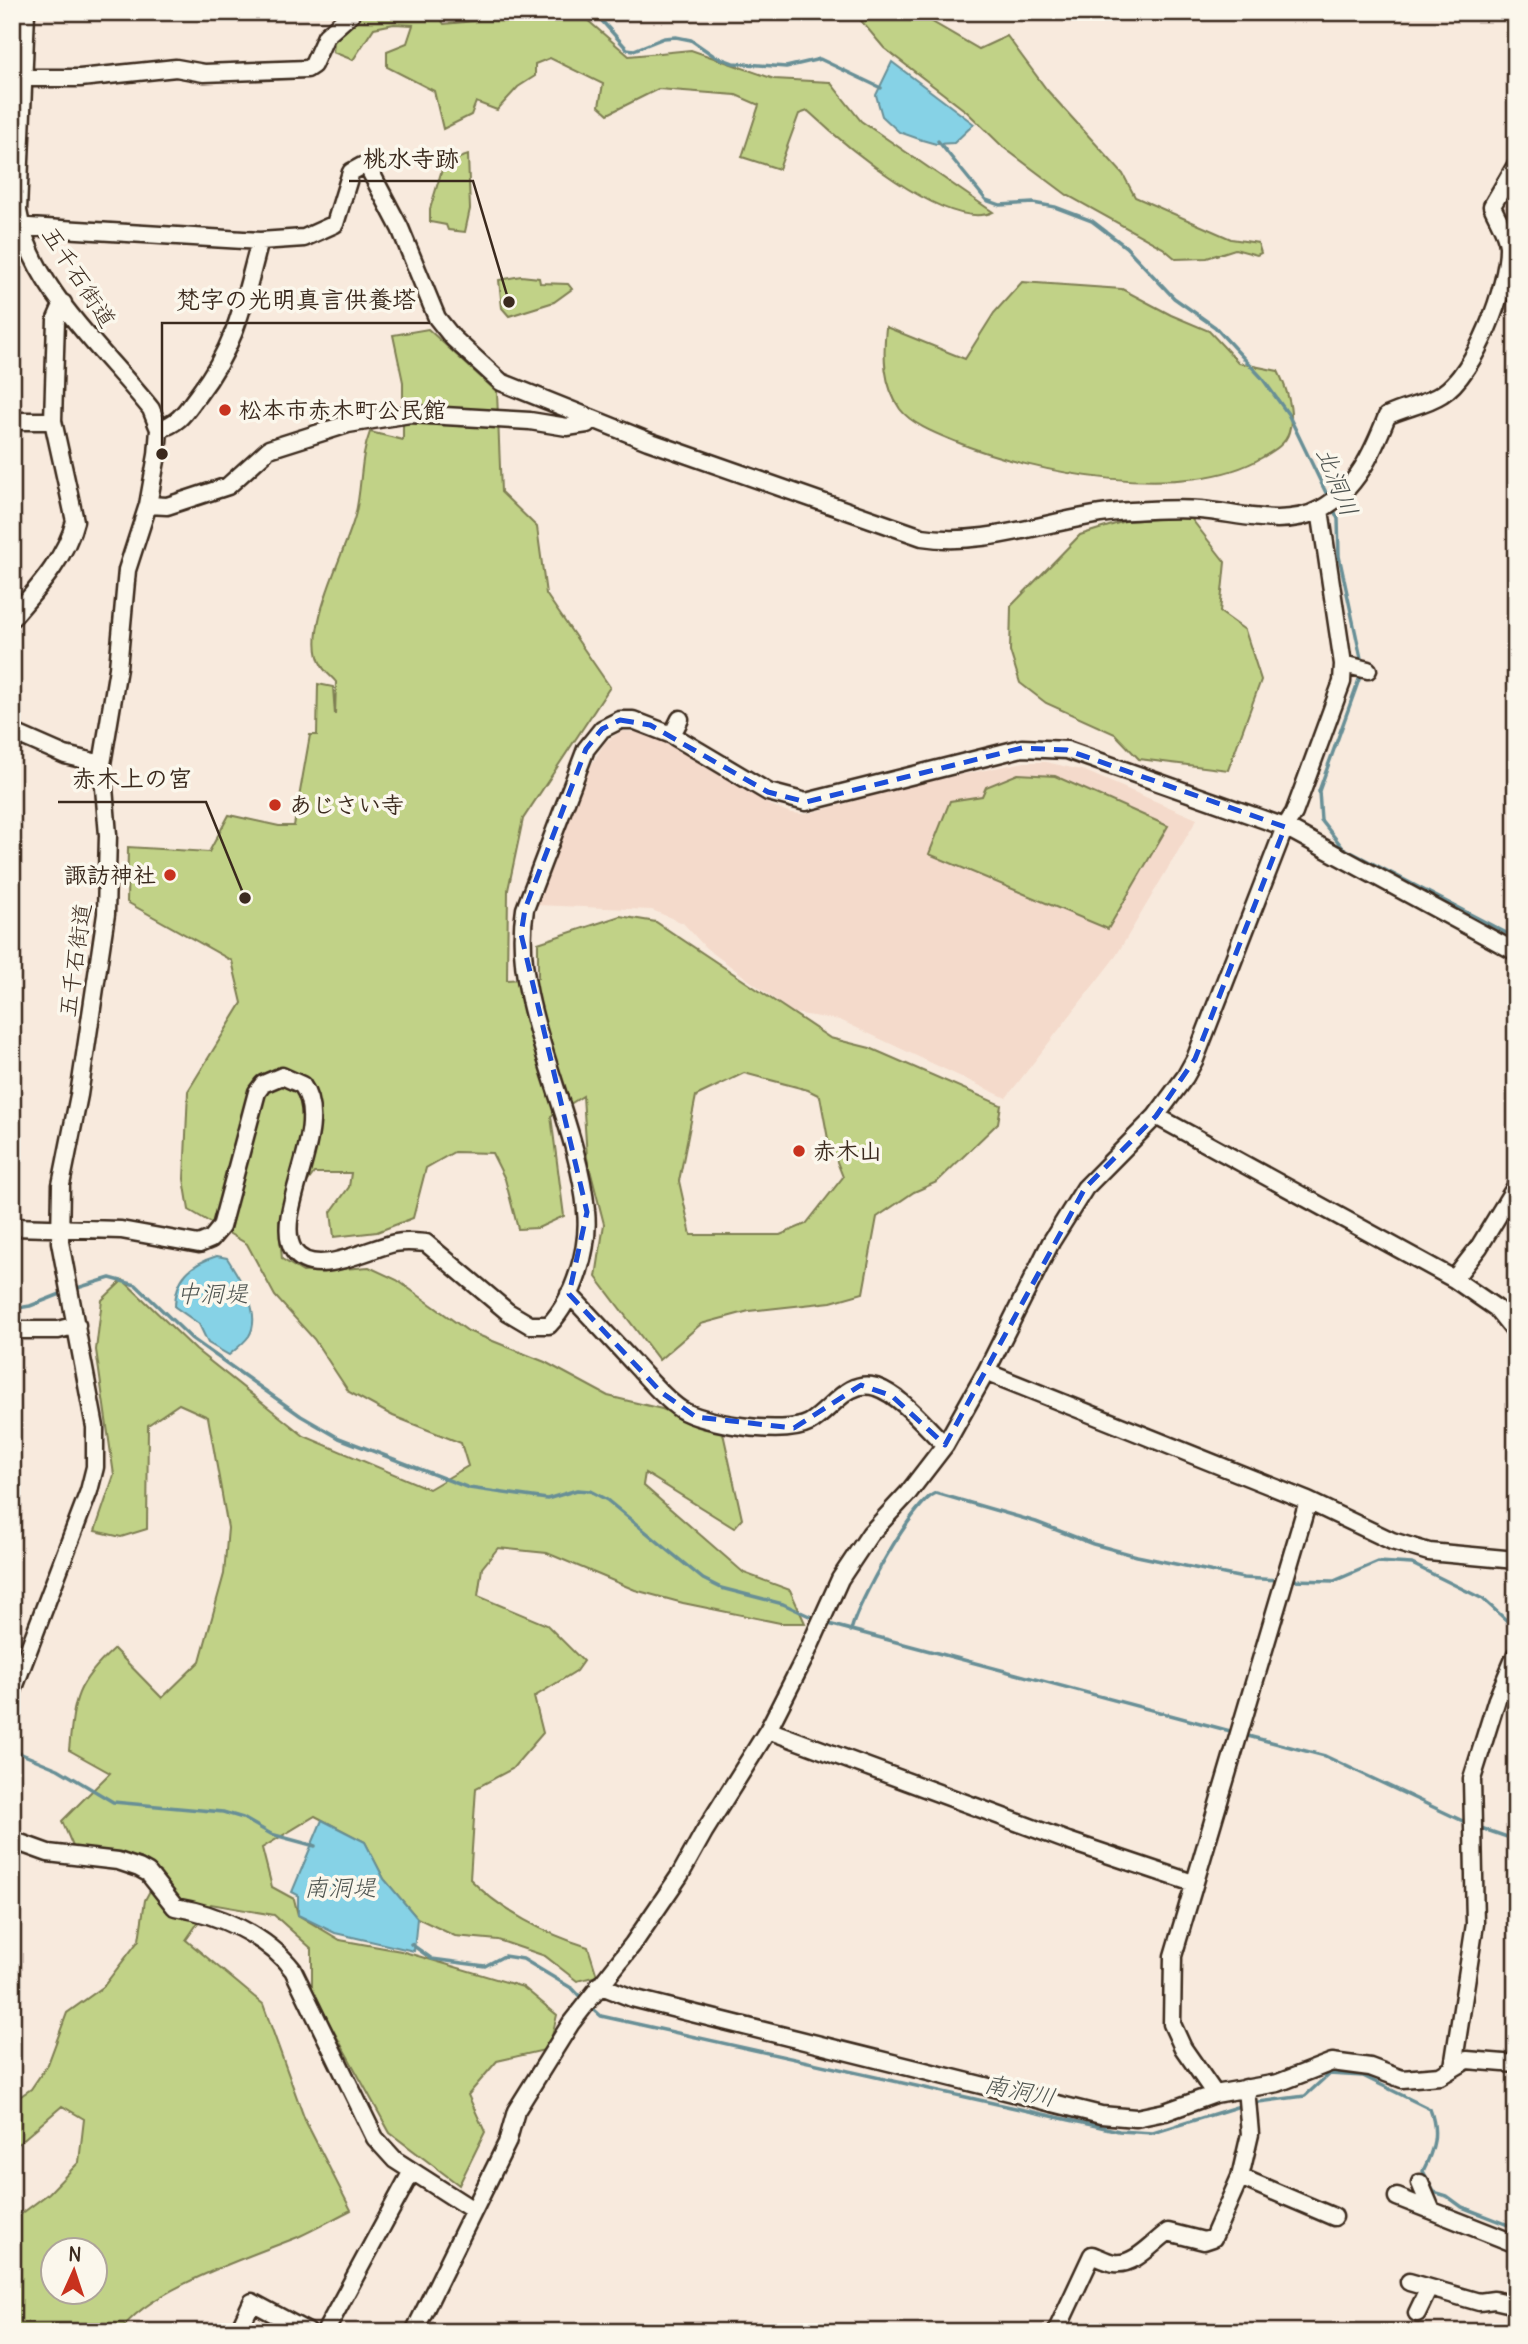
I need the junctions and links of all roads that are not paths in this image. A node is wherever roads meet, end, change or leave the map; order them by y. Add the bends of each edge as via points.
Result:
1 (26, 12) edge
2 (353, 12) edge
3 (19, 37) edge
4 (25, 78) junction
5 (1516, 165) edge
6 (16, 226) edge
7 (260, 241) junction
8 (1508, 285) edge
9 (63, 303) junction
10 (591, 419) junction
11 (12, 421) edge
12 (53, 421) junction
13 (159, 429) junction
14 (148, 505) junction
15 (1320, 510) junction
16 (12, 618) edge
17 (680, 719) dead end
18 (672, 735) junction
19 (12, 744) edge
20 (102, 764) junction
21 (1285, 827) junction
22 (1516, 952) edge
23 (1156, 1116) junction
24 (1516, 1185) edge
25 (59, 1226) junction
26 (12, 1227) edge
27 (1454, 1279) junction
28 (569, 1294) junction
29 (77, 1325) junction
30 (12, 1330) edge
31 (1516, 1333) edge
32 (986, 1372) junction
33 (945, 1445) junction
34 (1308, 1501) junction
35 (1516, 1560) edge
36 (1516, 1654) edge
37 (12, 1693) edge
38 (768, 1730) junction
39 (12, 1840) edge
40 (1193, 1883) junction
41 (600, 1985) junction
42 (1516, 2064) edge
43 (1453, 2067) junction
44 (1246, 2088) junction
45 (1215, 2094) junction
46 (412, 2171) junction
47 (1240, 2177) junction
48 (1420, 2183) dead end
49 (1397, 2197) dead end
50 (1432, 2209) junction
51 (473, 2210) junction
52 (1334, 2217) dead end
53 (1516, 2244) edge
54 (1409, 2282) dead end
55 (1429, 2288) junction
56 (1516, 2305) edge
57 (1417, 2313) dead end
58 (238, 2332) edge
59 (308, 2332) edge
60 (325, 2332) edge
61 (414, 2332) edge
62 (1056, 2332) edge

1 - 3 street, 五千石街道
2 - 4 street via 326,36 307,69 204,73 176,68 80,78
3 - 4 street, 五千石街道
4 - 6 street, 五千石街道
5 - 8 street via 1492,206 1508,246
6 - 7 street
6 - 9 street, 五千石街道
7 - 10 street via 304,238 335,224 351,172 368,167 400,228 437,318 453,338 501,382
7 - 13 street via 228,351 177,424
8 - 15 street via 1458,382 1442,394 1387,416 1374,450 1349,487
9 - 12 street via 56,319
9 - 13 street, 五千石街道 via 151,409
10 - 14 street via 567,428 530,421 410,414 348,424 269,449 228,486 167,506
10 - 15 street via 922,537 952,542 1129,511 1199,510 1249,518
11 - 12 street
12 - 16 street via 75,521 71,537 44,581
13 - 14 street, 五千石街道
14 - 20 street, 五千石街道 via 127,570 118,668
15 - 21 street via 1355,667 1342,682 1324,738
17 - 18 street
18 - 21 street via 768,792 806,802 1022,748 1042,747 1067,750
18 - 28 street via 650,725 620,720 593,737 525,909 521,934 526,975 587,1212 582,1253
19 - 20 street via 17,734 65,755
20 - 25 street, 五千石街道 via 108,835 106,914 61,1185
21 - 22 street
21 - 23 street via 1195,1059
23 - 27 street
23 - 32 street via 1085,1188 1051,1242
24 - 27 street
25 - 26 street
25 - 28 street via 121,1230 183,1243 211,1239 221,1227 257,1092 282,1076 302,1085 311,1102 309,1136 290,1230 294,1251 302,1259 322,1264 392,1244 426,1243 530,1325 549,1325
25 - 29 street, 五千石街道
27 - 31 street via 1496,1308
28 - 33 street via 661,1392 696,1417 738,1426 794,1429 810,1423 846,1392 862,1385 892,1396
29 - 30 street via 58,1330
29 - 37 street, 五千石街道 via 95,1427 95,1467
32 - 33 street
32 - 34 street
33 - 38 street via 870,1534 840,1579
34 - 35 street via 1392,1541 1430,1552
34 - 40 street
36 - 43 street via 1472,1779 1475,1924
38 - 40 street
38 - 41 street via 680,1875
39 - 46 street via 48,1853 118,1861 138,1868 148,1873 175,1907 227,1922 281,1955 293,1970 375,2138
40 - 45 street via 1173,1956 1172,2024
41 - 45 street via 632,1998 1101,2115 1136,2118
41 - 51 street via 516,2111 507,2143
42 - 43 street via 1467,2060
43 - 44 street via 1440,2076 1402,2079 1370,2067 1332,2062 1278,2083
44 - 45 street
44 - 47 street via 1250,2134
46 - 51 street
46 - 60 street
47 - 52 street
47 - 62 street via 1209,2241 1168,2232 1135,2258 1113,2263 1092,2255
48 - 50 street
49 - 50 street
50 - 53 street
51 - 61 street
54 - 55 street
55 - 56 street via 1479,2302
55 - 57 street
58 - 59 street via 252,2302

